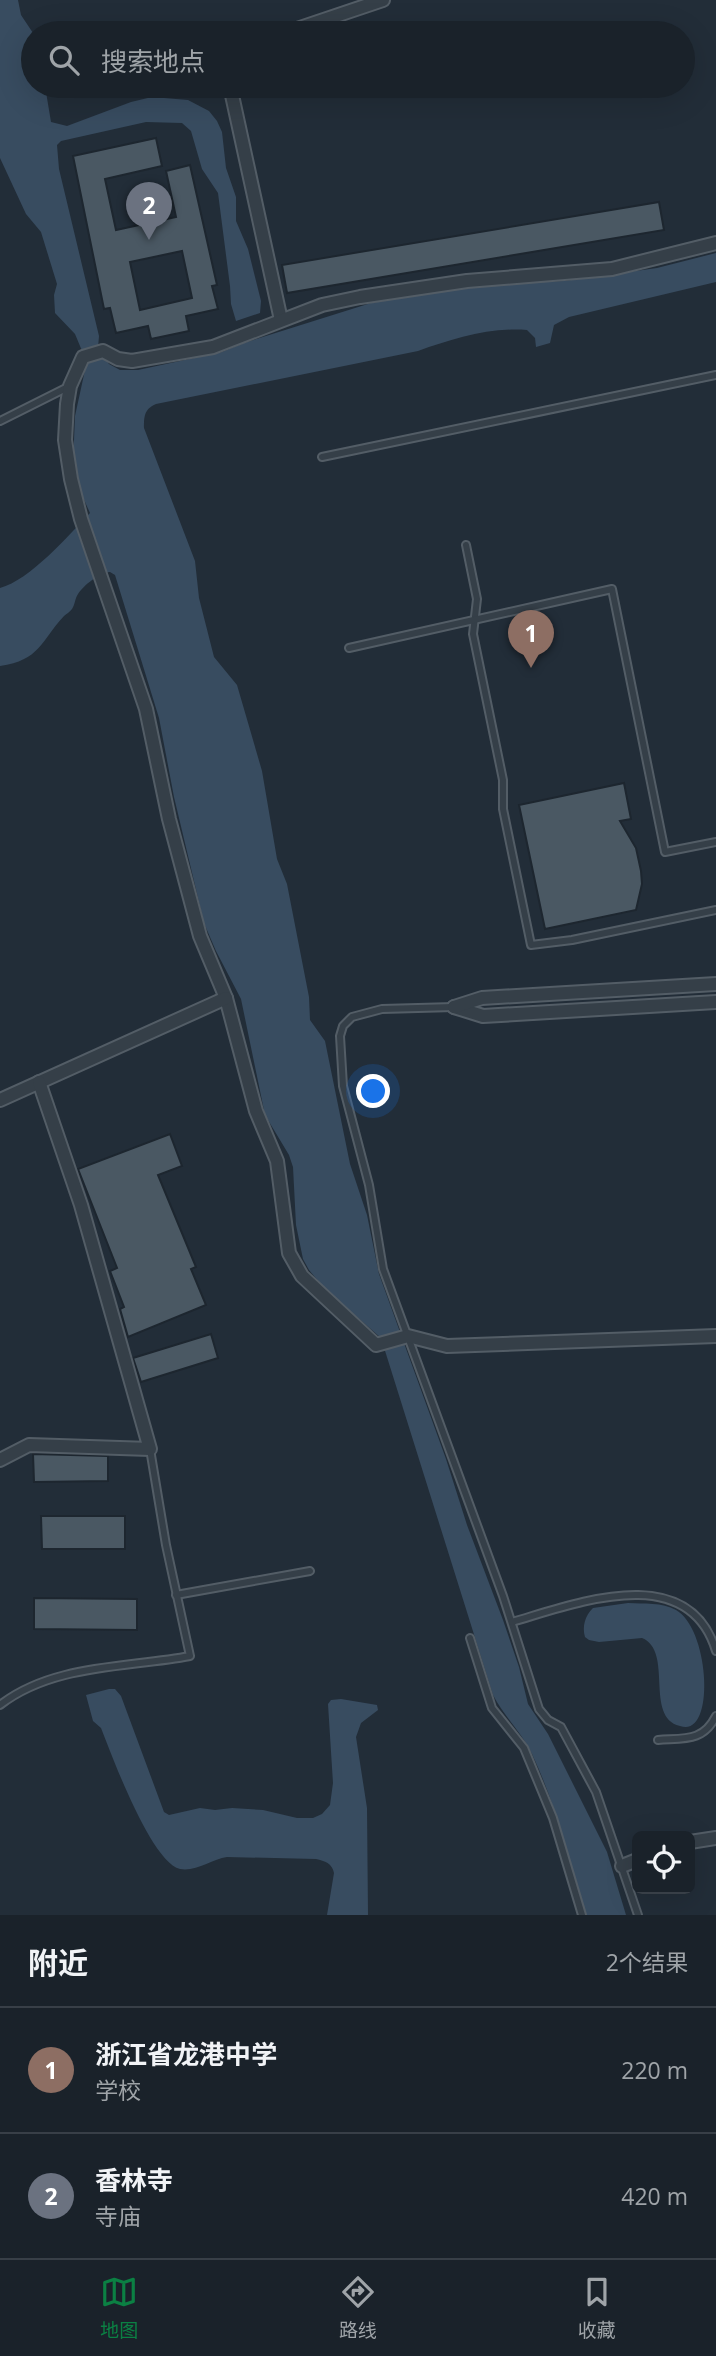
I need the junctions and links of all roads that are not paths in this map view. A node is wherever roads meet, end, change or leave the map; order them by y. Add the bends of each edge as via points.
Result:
1 (383, 0) edge
2 (321, 21) edge
3 (233, 98) edge
4 (716, 243) edge
5 (281, 320) junction
6 (716, 375) edge
7 (70, 386) junction
8 (0, 421) edge
9 (322, 457) dead end
10 (466, 545) dead end
11 (476, 621) junction
12 (349, 648) dead end
13 (715, 842) edge
14 (716, 852) edge
15 (716, 911) edge
16 (716, 984) edge
17 (226, 998) junction
18 (716, 1002) edge
19 (454, 1007) junction
20 (39, 1082) junction
21 (0, 1100) edge
22 (408, 1336) junction
23 (716, 1336) edge
24 (150, 1449) junction
25 (0, 1460) edge
26 (310, 1571) dead end
27 (176, 1595) junction
28 (512, 1622) junction
29 (470, 1638) dead end
30 (716, 1651) edge
31 (0, 1705) edge
32 (716, 1716) edge
33 (658, 1740) dead end
34 (716, 1838) edge
35 (695, 1841) edge
36 (632, 1862) edge
37 (622, 1866) junction
38 (582, 1915) edge
39 (638, 1915) edge

1 - 2 street
3 - 5 street
4 - 5 street via 612,269 399,290 322,305
5 - 7 street via 213,347 132,361 103,351 82,357
6 - 9 lane
7 - 8 lane
7 - 17 street via 65,440 71,480 146,709 197,927
10 - 11 lane via 477,599
11 - 12 lane
11 - 13 lane via 612,589 665,852
11 - 15 lane via 473,634 531,945
13 - 14 lane
16 - 19 street via 482,998
17 - 20 street
17 - 22 street via 256,1111 277,1161 293,1263 376,1345
18 - 19 street via 483,1016
19 - 22 lane via 358,1014 347,1021 340,1036 343,1086 369,1185 383,1269
20 - 21 street
20 - 24 street via 81,1205
22 - 23 street via 447,1346
22 - 28 lane
24 - 25 street via 29,1445
24 - 27 lane
26 - 27 lane
27 - 31 lane via 190,1656 62,1675 18,1691
28 - 30 lane via 601,1597 661,1597 695,1615
28 - 37 lane via 539,1709 561,1727 596,1792
29 - 38 lane via 492,1708 524,1748 553,1818
32 - 33 lane via 698,1736
34 - 35 street
36 - 37 street
37 - 39 lane

